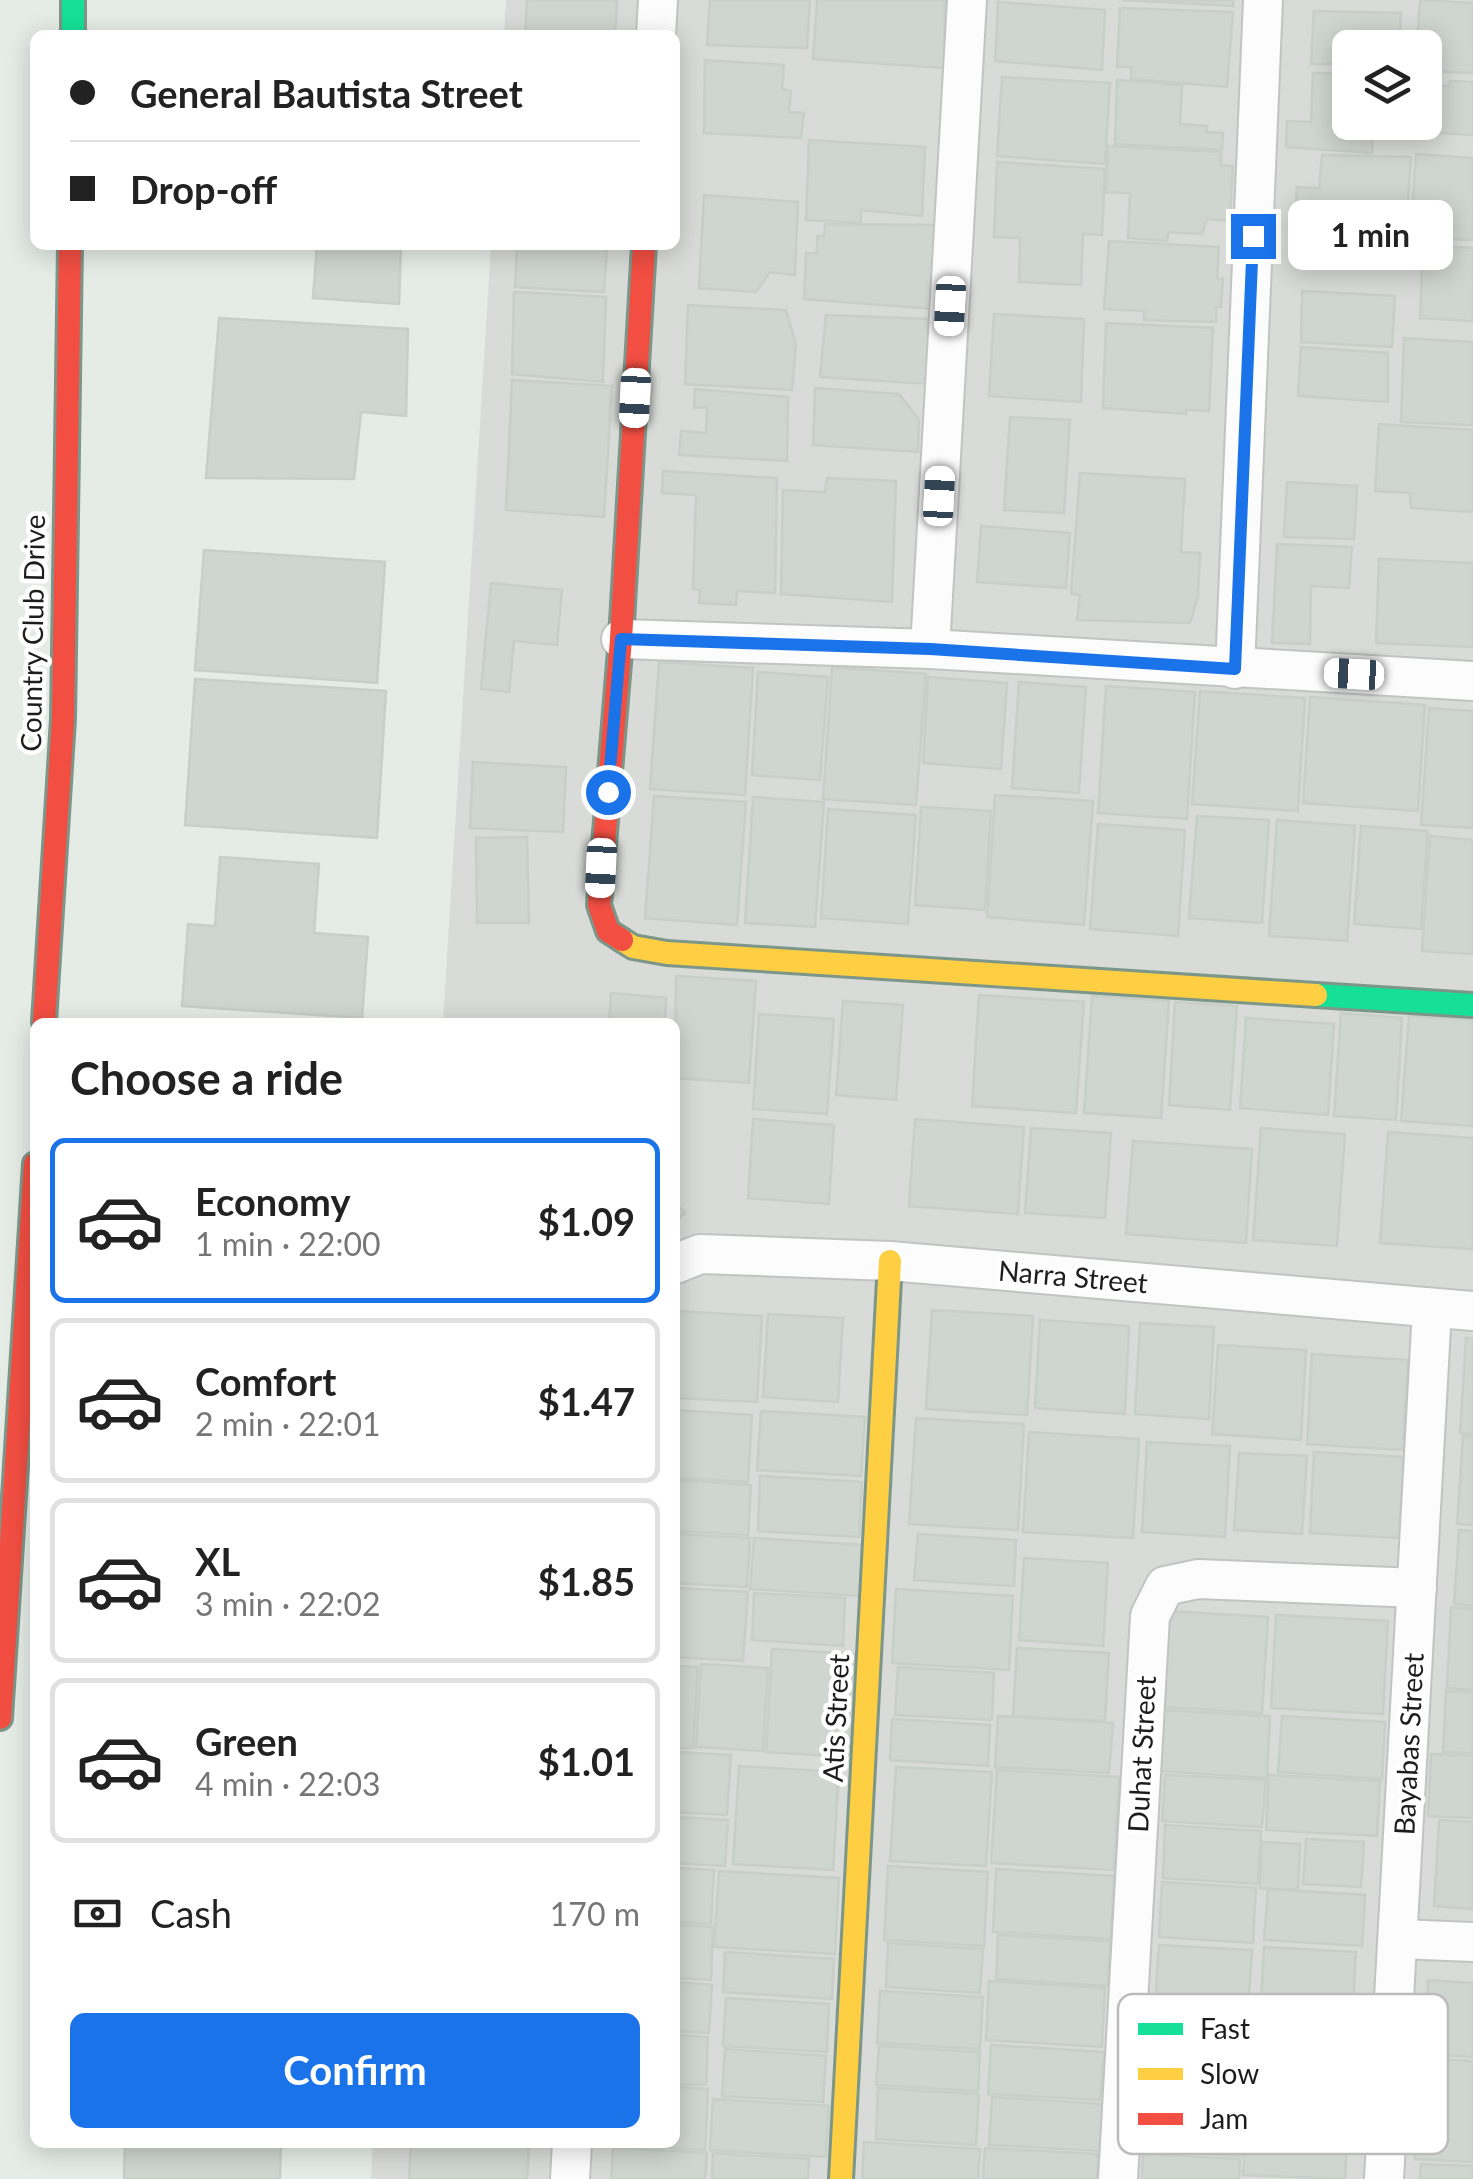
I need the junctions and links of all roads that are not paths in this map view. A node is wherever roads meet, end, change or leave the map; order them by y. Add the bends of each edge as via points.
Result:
1 (73, 0) edge
2 (658, 0) edge
3 (966, 0) edge
4 (1263, 0) edge
5 (73, 30) edge
6 (656, 30) edge
7 (70, 250) edge
8 (644, 250) edge
9 (621, 639) junction
10 (930, 649) junction
11 (1235, 669) junction
12 (1473, 680) edge
13 (1473, 1005) edge
14 (44, 1018) edge
15 (30, 1243) edge
16 (890, 1260) junction
17 (680, 1262) edge
18 (1432, 1308) junction
19 (1473, 1311) edge
20 (1417, 1588) junction
21 (0, 1718) edge
22 (1399, 1938) junction
23 (1473, 1942) edge
24 (1129, 1994) edge
25 (1396, 1994) edge
26 (572, 2148) edge
27 (1119, 2154) edge
28 (1386, 2154) edge
29 (570, 2179) edge
30 (841, 2179) edge
31 (1118, 2179) edge
32 (1384, 2179) edge

1 - 5 street
2 - 6 street
3 - 10 street
4 - 11 street
7 - 14 street, Country Club Drive via 63,719
8 - 9 street
9 - 10 street
9 - 13 street via 599,904 608,931 633,947
10 - 11 street
11 - 12 street
15 - 21 street
16 - 17 street, Narra Street via 700,1254
16 - 18 street, Narra Street
16 - 30 street, Atis Street
18 - 19 street, Narra Street
18 - 20 street, Bayabas Street
20 - 22 street, Bayabas Street
20 - 24 street, Duhat Street via 1198,1579 1165,1586 1150,1616
22 - 23 street
22 - 25 street, Bayabas Street
26 - 29 street
27 - 31 street, Duhat Street
28 - 32 street, Bayabas Street

